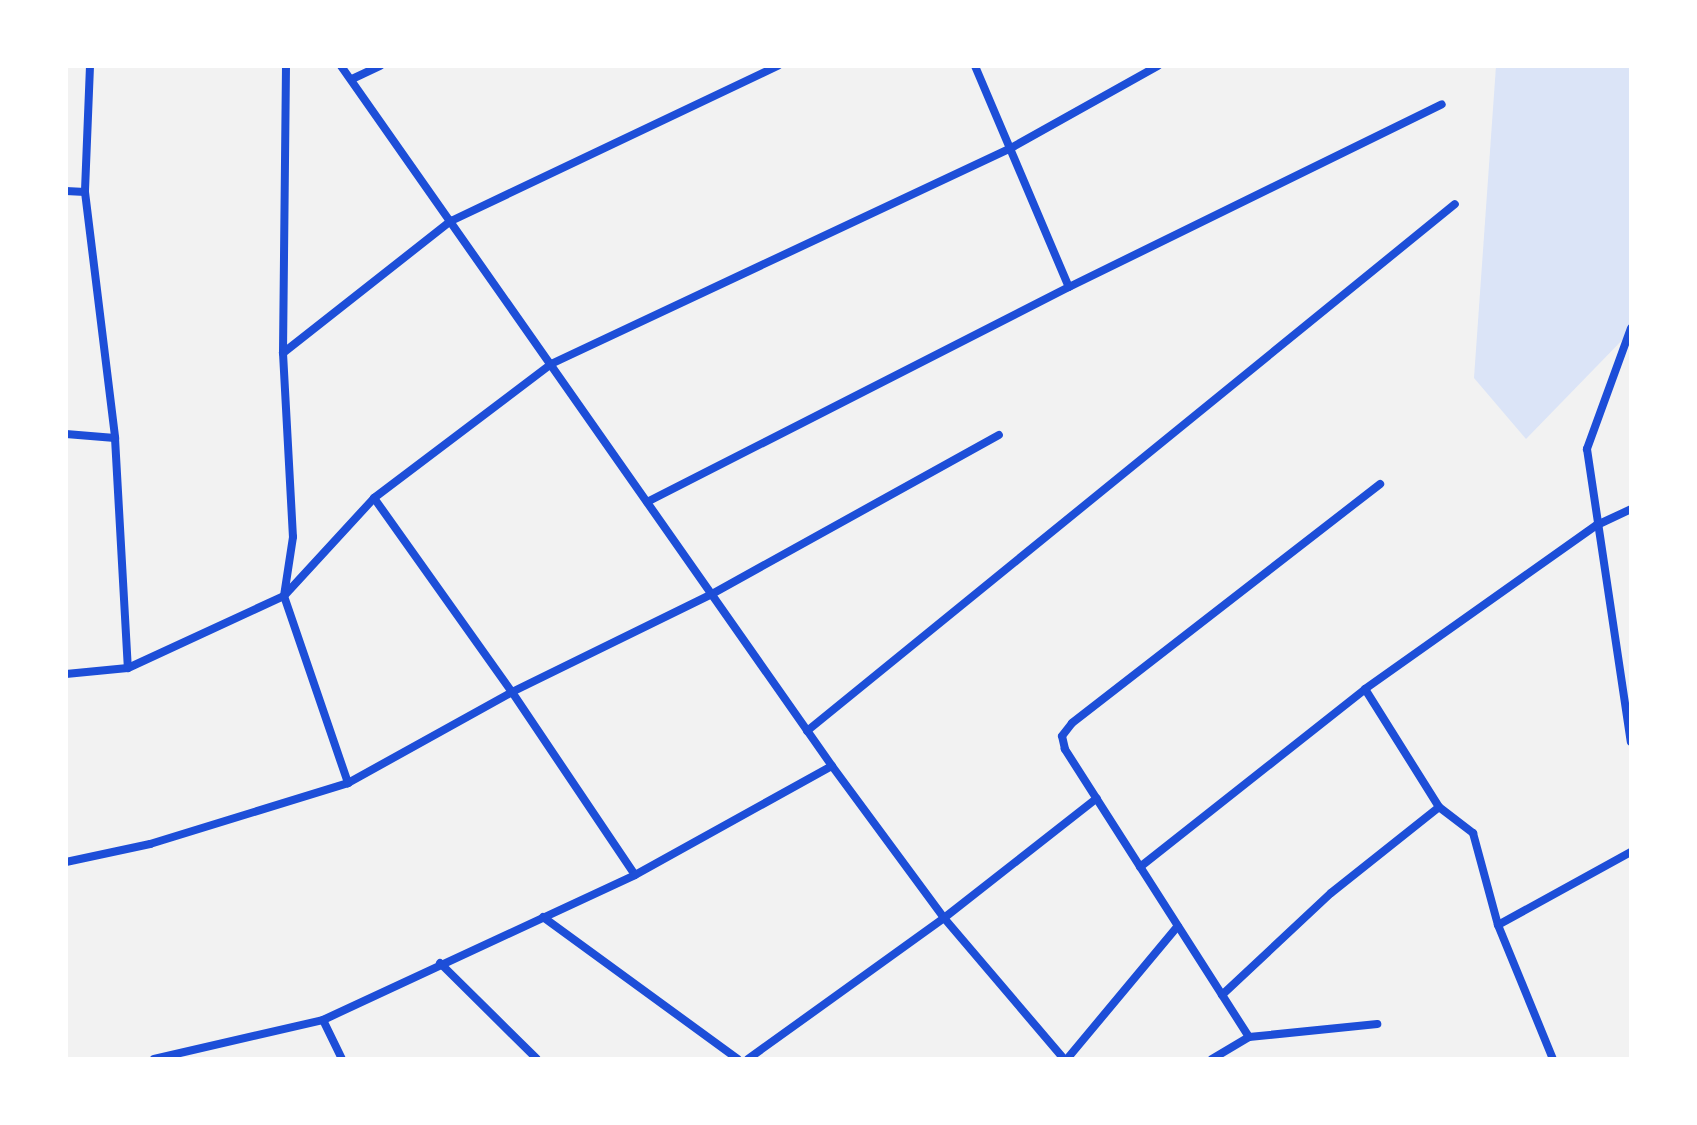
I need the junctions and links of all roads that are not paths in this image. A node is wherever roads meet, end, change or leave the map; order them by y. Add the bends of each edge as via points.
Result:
1 (90, 66) edge
2 (286, 66) edge
3 (341, 66) edge
4 (380, 66) edge
5 (778, 66) edge
6 (975, 66) edge
7 (1158, 66) edge
8 (352, 79) junction
9 (1442, 104) dead end
10 (1011, 148) junction
11 (66, 191) edge
12 (85, 192) junction
13 (1455, 204) dead end
14 (451, 221) junction
15 (1069, 287) junction
16 (1631, 328) edge
17 (283, 353) junction
18 (551, 364) junction
19 (66, 434) edge
20 (999, 435) dead end
21 (115, 438) junction
22 (1380, 484) dead end
23 (374, 498) junction
24 (647, 502) junction
25 (1631, 509) edge
26 (1597, 525) junction
27 (712, 594) junction
28 (284, 596) junction
29 (128, 668) junction
30 (66, 674) edge
31 (1627, 684) edge
32 (1365, 689) junction
33 (512, 692) junction
34 (807, 731) junction
35 (1631, 742) edge
36 (832, 766) junction
37 (348, 783) junction
38 (1097, 798) junction
39 (1439, 807) junction
40 (1631, 852) edge
41 (66, 862) edge
42 (1140, 867) junction
43 (635, 875) junction
44 (543, 917) junction
45 (944, 918) junction
46 (1498, 925) junction
47 (1178, 926) junction
48 (440, 963) junction
49 (1222, 995) junction
50 (323, 1020) junction
51 (1377, 1024) dead end
52 (1249, 1037) junction
53 (187, 1056) edge
54 (154, 1059) edge
55 (342, 1059) edge
56 (537, 1059) edge
57 (738, 1059) edge
58 (748, 1059) edge
59 (1066, 1059) edge
60 (1212, 1059) edge
61 (1553, 1059) edge

1 - 12 street
2 - 17 street
3 - 8 street
4 - 8 street
5 - 14 street
6 - 10 street
7 - 10 street
8 - 14 street
9 - 15 street
10 - 15 street
10 - 18 street
11 - 12 street
12 - 21 street
13 - 34 street
14 - 17 street
14 - 18 street
15 - 24 street
16 - 26 street via 1587,449
17 - 28 street via 293,537
18 - 23 street
18 - 24 street
19 - 21 street
20 - 27 street
21 - 29 street
22 - 38 street via 1072,723 1062,736 1065,749
23 - 28 street
23 - 33 street
24 - 27 street
25 - 26 street
26 - 31 street
26 - 32 street
27 - 33 street
27 - 34 street
28 - 29 street
28 - 37 street
29 - 30 street
31 - 35 street
32 - 39 street
32 - 42 street
33 - 37 street
33 - 43 street
34 - 36 street
36 - 43 street
36 - 45 street
37 - 41 street via 150,844
38 - 42 street
38 - 45 street
39 - 46 street via 1473,833
39 - 49 street via 1331,893
40 - 46 street
42 - 47 street
43 - 44 street
44 - 48 street
44 - 57 street
45 - 58 street
45 - 59 street
46 - 61 street
47 - 49 street
47 - 59 street
48 - 50 street
48 - 56 street
49 - 52 street
50 - 53 street
50 - 55 street
51 - 52 street
52 - 60 street
53 - 54 street

